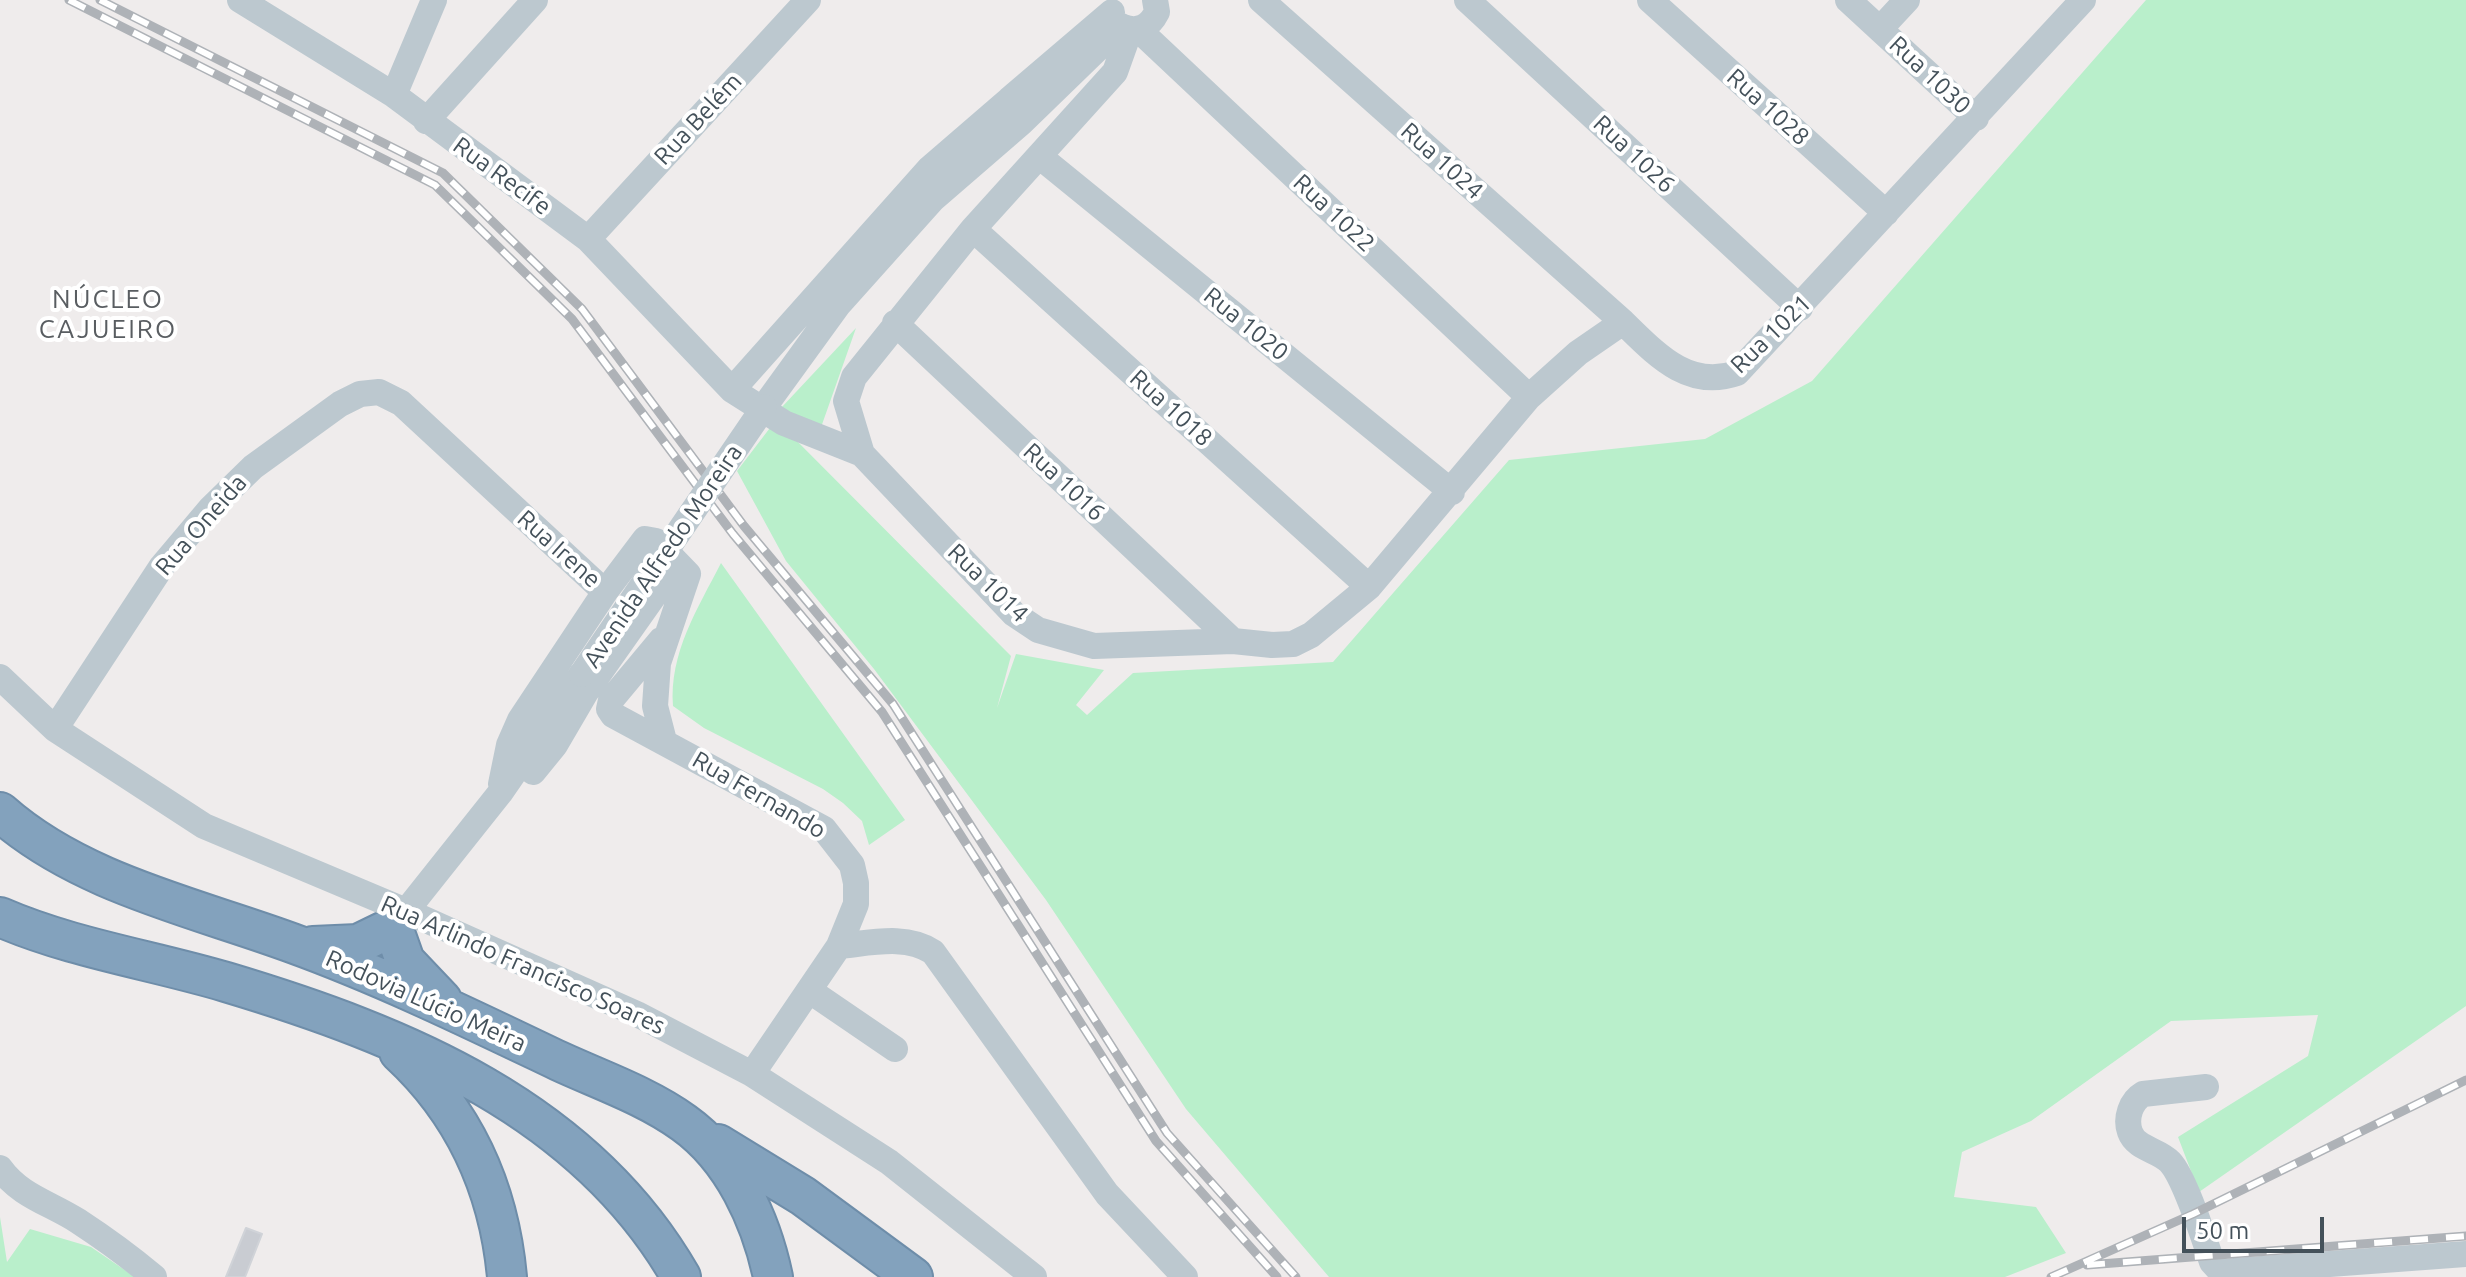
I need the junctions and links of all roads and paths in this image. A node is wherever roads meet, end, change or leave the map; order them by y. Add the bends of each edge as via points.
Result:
1 (240, 0) edge
2 (434, 0) edge
3 (535, 0) edge
4 (808, 0) edge
5 (1155, 0) edge
6 (1261, 0) edge
7 (1467, 0) edge
8 (1650, 0) edge
9 (1848, 0) edge
10 (1907, 0) edge
11 (2083, 0) edge
12 (1119, 14) edge
13 (1880, 29) junction
14 (394, 95) junction
15 (1010, 99) junction
16 (1976, 118) junction
17 (426, 121) junction
18 (1039, 156) junction
19 (936, 196) junction
20 (1886, 213) junction
21 (973, 229) junction
22 (588, 239) junction
23 (1800, 308) junction
24 (1623, 322) junction
25 (895, 323) junction
26 (732, 390) junction
27 (1529, 397) junction
28 (401, 403) joint
29 (862, 454) junction
30 (1452, 492) junction
31 (677, 563) junction
32 (1369, 587) junction
33 (605, 592) junction
34 (668, 632) junction
35 (1233, 641) junction
36 (0, 677) edge
37 (55, 729) junction
38 (664, 741) junction
39 (500, 793) junction
40 (0, 812) edge
41 (0, 917) edge
42 (400, 919) junction
43 (290, 942) junction
44 (839, 946) junction
45 (810, 991) junction
46 (452, 1010) junction
47 (382, 1037) junction
48 (895, 1049) dead end
49 (752, 1074) junction
50 (2206, 1087) dead end
51 (685, 1123) junction
52 (0, 1168) edge
53 (760, 1232) junction
54 (2466, 1254) edge
55 (682, 1275) edge
56 (154, 1277) edge
57 (507, 1277) edge
58 (746, 1277) edge
59 (773, 1277) edge
60 (913, 1277) edge
61 (1034, 1277) edge
62 (1185, 1277) edge

1 - 14 street, Rua Recife
2 - 14 street
3 - 17 street
4 - 22 street, Rua Belém
5 - 12 street via 1153,20
6 - 24 street, Rua 1024
7 - 23 street, Rua 1026
8 - 20 street, Rua 1028
9 - 13 street, Rua 1030
10 - 13 street
11 - 16 street, Rua 1021
12 - 15 street, Avenida Alfredo Moreira
12 - 18 street via 1115,72
12 - 19 street, Avenida Alfredo Moreira via 1021,123
12 - 27 street, Rua 1022
13 - 16 street, Rua 1030
14 - 17 street, Rua Recife
15 - 19 street, Avenida Alfredo Moreira
15 - 26 street, Avenida Alfredo Moreira via 930,168
16 - 20 street, Rua 1021
17 - 22 street, Rua Recife
18 - 21 street
18 - 30 street, Rua 1020
19 - 39 street, Avenida Alfredo Moreira, bridge via 802,353
20 - 23 street, Rua 1021
21 - 25 street
21 - 32 street, Rua 1018
22 - 26 street, Rua Recife
23 - 24 street, Rua 1021 via 1737,373 1720,379 1681,372
24 - 27 street
25 - 29 street via 854,377 846,401
25 - 35 street, Rua 1016
26 - 29 street, Rua 1014 via 784,423
27 - 30 street
28 - 33 street, Rua Irene
28 - 37 street, Rua Oneida via 379,392 360,394 253,467 162,566
29 - 35 street, Rua 1014 via 1014,614 1038,630 1094,646
30 - 32 street
31 - 33 street, Rua Irene via 656,541 645,539
31 - 34 street via 688,579
31 - 39 street via 555,745 525,782
32 - 35 street, Rua 1014 via 1293,644
33 - 39 street via 520,720 509,745
34 - 38 street via 655,686
34 - 38 street, Rua Fernando via 609,709
36 - 37 street, Rua Arlindo Francisco Soares
37 - 42 street, Rua Arlindo Francisco Soares via 204,826
38 - 44 street, Rua Fernando via 813,822 840,845 852,865 856,904
39 - 42 street, Avenida Alfredo Moreira
40 - 43 highway, Rodovia Lúcio Meira via 102,874
41 - 47 highway via 228,983
42 - 43 highway via 358,944
42 - 46 highway via 405,961
42 - 49 street, Rua Arlindo Francisco Soares via 637,1014
43 - 46 highway, Rodovia Lúcio Meira
44 - 45 street, Rua Fernando
44 - 62 street via 901,940 933,952 1107,1194
45 - 48 street
45 - 49 street, Rua Fernando
46 - 51 highway, Rodovia Lúcio Meira
47 - 55 highway via 482,1083 566,1141 622,1196
47 - 57 highway via 429,1083 475,1151 497,1219
49 - 61 street, Rua Arlindo Francisco Soares via 889,1162
50 - 54 street via 2143,1094 2131,1108 2129,1127 2136,1141 2174,1167 2212,1262 2221,1272
51 - 53 highway, Rodovia Lúcio Meira via 735,1177
51 - 60 highway via 803,1196
52 - 56 street via 12,1183 74,1218
53 - 58 highway
53 - 59 highway, Rodovia Lúcio Meira

